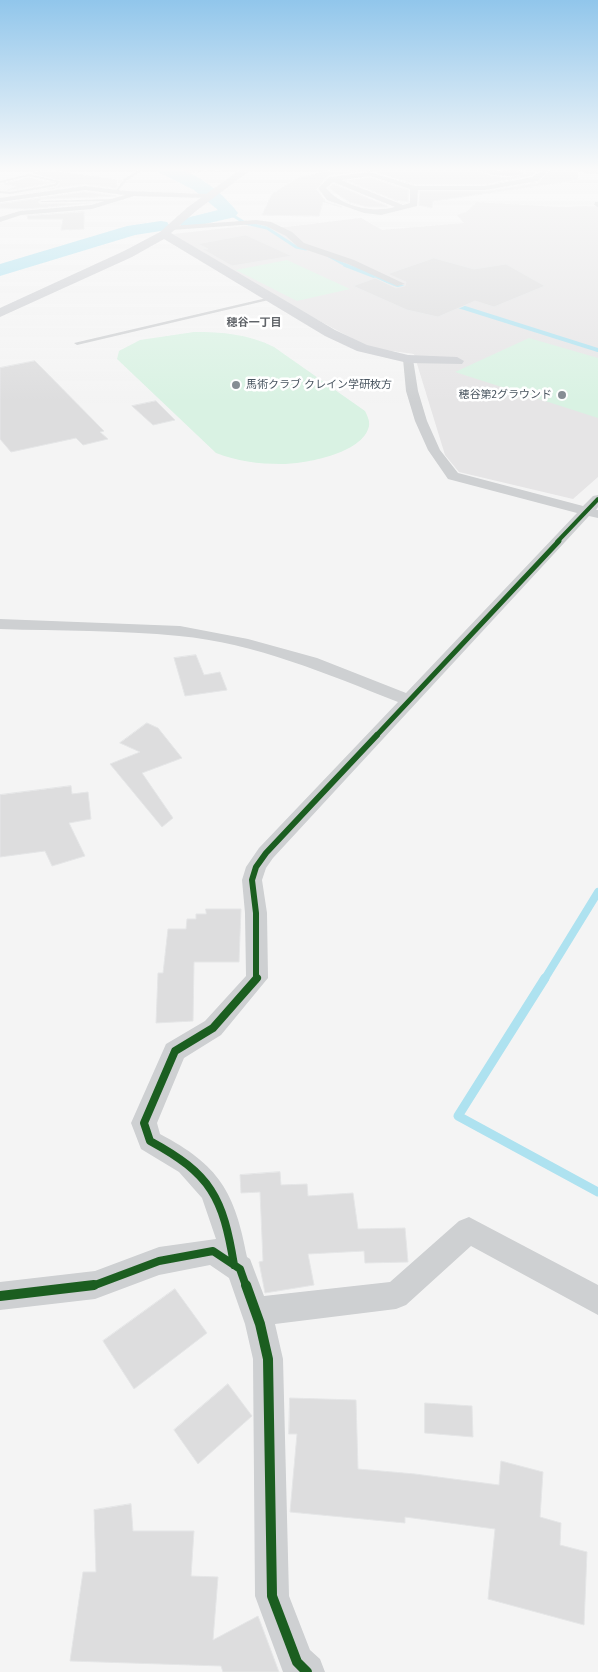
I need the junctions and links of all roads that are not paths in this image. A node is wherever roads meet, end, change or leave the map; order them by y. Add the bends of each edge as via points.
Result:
1 (140, 247) edge
2 (192, 247) edge
3 (309, 247) edge
4 (400, 284) dead end
5 (271, 298) junction
6 (0, 313) edge
7 (77, 342) dead end
8 (408, 359) junction
9 (458, 361) dead end
10 (598, 499) edge
11 (592, 513) edge
12 (0, 624) edge
13 (409, 700) junction
14 (234, 1265) junction
15 (0, 1296) edge
16 (598, 1301) edge
17 (255, 1312) junction
18 (308, 1672) edge

1 - 6 street
2 - 5 street
3 - 4 street
5 - 7 lane
5 - 8 street via 362,348
8 - 9 street
8 - 11 street via 418,418 438,459 453,476
10 - 11 street
11 - 13 street
12 - 13 street via 180,631 248,644 310,662
13 - 14 street via 256,867 252,880 257,978 213,1028 175,1051 144,1123 150,1141 192,1165 210,1184 228,1228
14 - 15 street via 213,1251 159,1261 95,1285
14 - 17 street via 240,1269
16 - 17 street via 469,1230 396,1296
17 - 18 street via 268,1360 272,1596 297,1662

